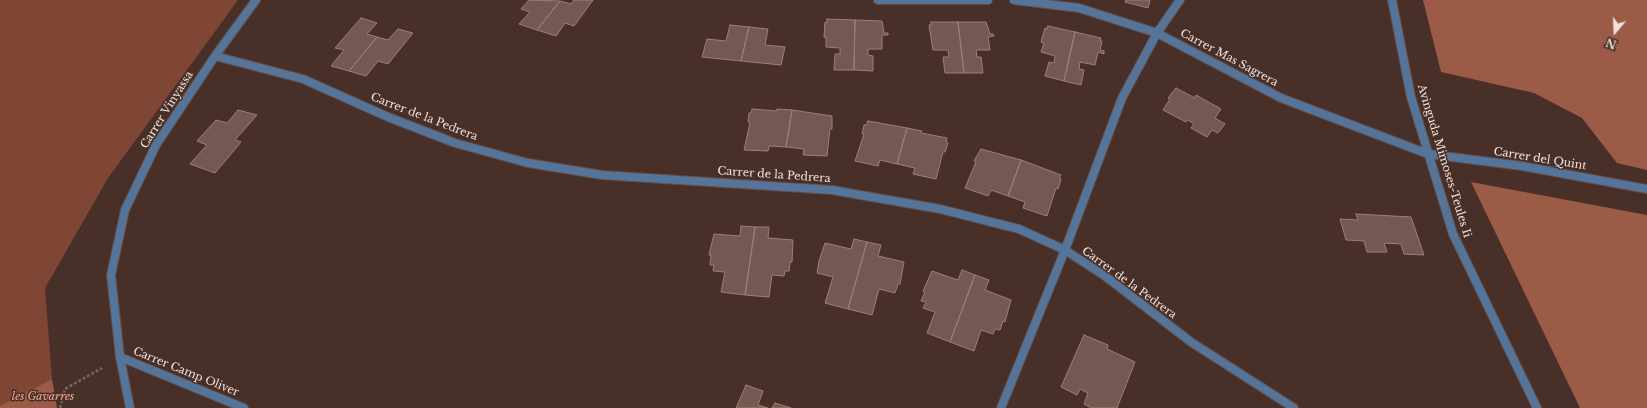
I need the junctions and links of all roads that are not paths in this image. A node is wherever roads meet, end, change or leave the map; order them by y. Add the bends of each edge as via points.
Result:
1 (256, 0) edge
2 (878, 0) edge
3 (988, 0) edge
4 (1014, 0) edge
5 (1180, 0) edge
6 (1392, 0) edge
7 (1157, 33) junction
8 (215, 56) junction
9 (1428, 154) junction
10 (1647, 189) edge
11 (1065, 250) junction
12 (120, 357) junction
13 (130, 408) edge
14 (244, 408) edge
15 (1000, 408) edge
16 (1294, 408) edge
17 (1537, 408) edge

1 - 8 street, Carrer Vinyassa
2 - 3 street
4 - 7 street, Carrer Mas Sagrera via 1079,8
5 - 7 street
6 - 9 street, Avinguda Mimoses-Teules Ii via 1411,97
7 - 9 street, Carrer Mas Sagrera via 1281,98
7 - 11 street via 1122,98
8 - 11 street, Carrer de la Pedrera via 303,79 388,117 455,143 528,163 602,175 832,190 940,209 1019,229
8 - 12 street, Carrer Vinyassa via 156,145 125,210 111,275
9 - 10 street, Carrer del Quint via 1522,166
9 - 17 street, Avinguda Mimoses-Teules Ii via 1453,234
11 - 15 street
11 - 16 street, Carrer de la Pedrera via 1105,276 1190,342
12 - 13 street, Carrer Vinyassa
12 - 14 street, Carrer Camp Oliver

